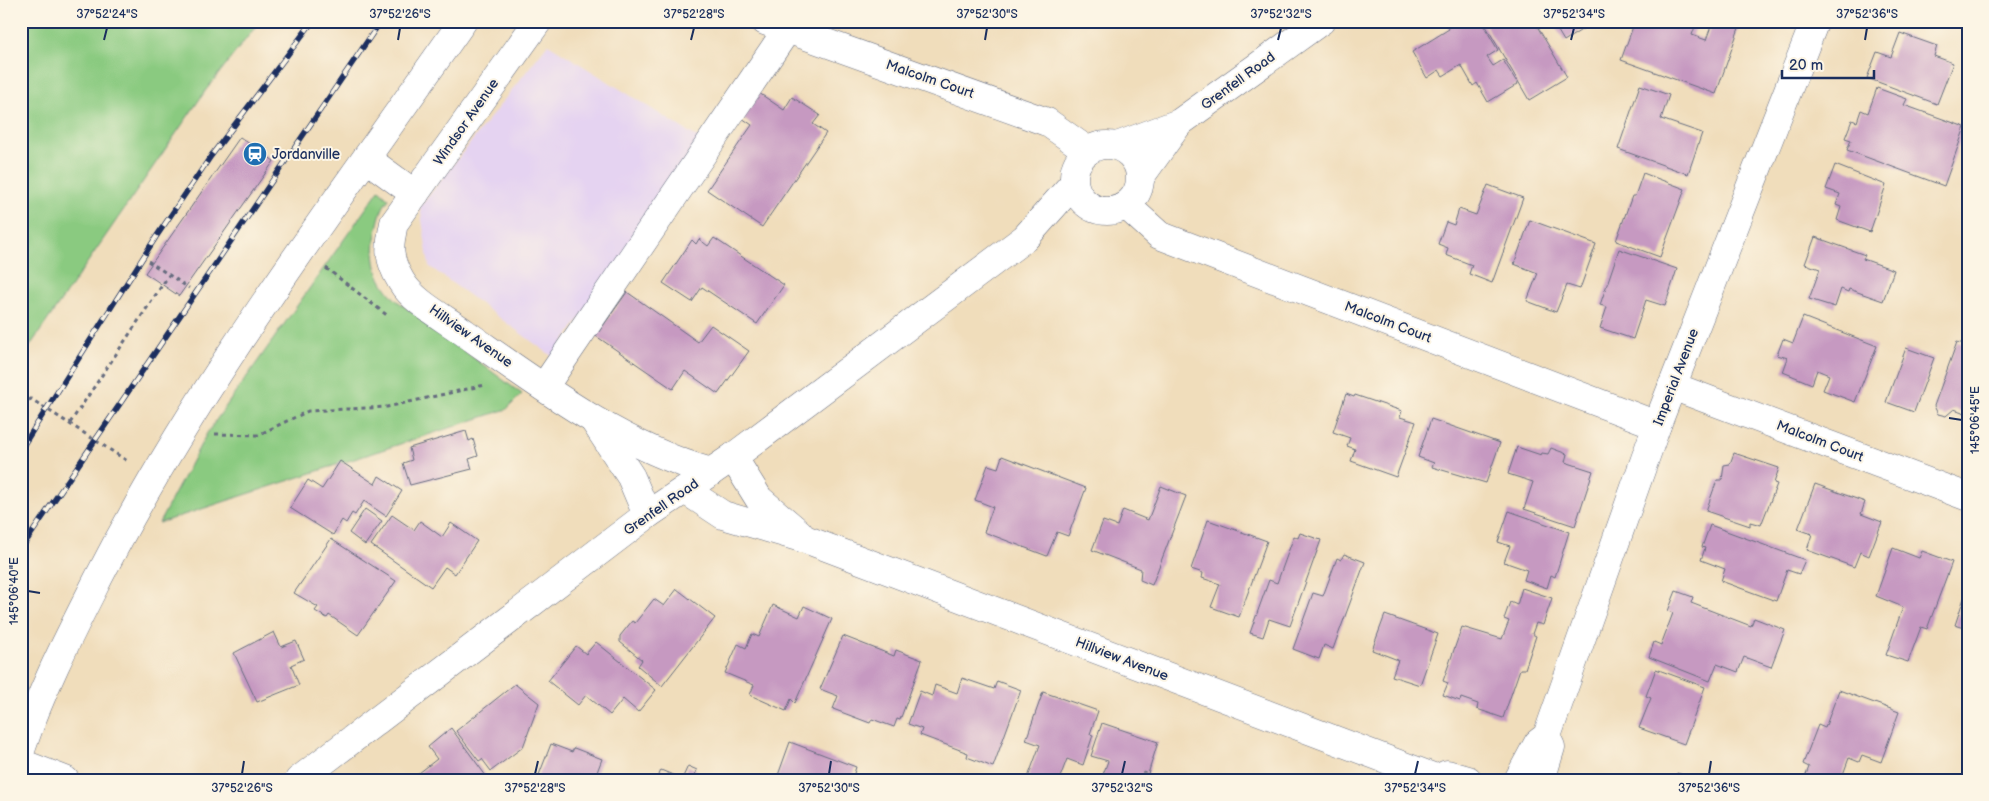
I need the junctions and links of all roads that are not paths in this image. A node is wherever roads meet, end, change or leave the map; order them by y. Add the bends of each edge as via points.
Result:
1 (463, 21) edge
2 (538, 21) edge
3 (1321, 21) edge
4 (1815, 21) edge
5 (782, 24) edge
6 (1179, 123) junction
7 (1117, 146) junction
8 (1088, 151) junction
9 (366, 159) junction
10 (1140, 176) junction
11 (1074, 183) junction
12 (415, 194) junction
13 (1127, 206) junction
14 (1091, 208) junction
15 (394, 223) joint
16 (1025, 238) junction
17 (535, 381) junction
18 (1672, 386) junction
19 (595, 422) junction
20 (1657, 425) junction
21 (722, 465) junction
22 (685, 490) junction
23 (1968, 496) edge
24 (648, 515) junction
25 (806, 539) junction
26 (1547, 736) junction
27 (28, 765) edge
28 (1440, 779) edge
29 (65, 780) edge
30 (300, 780) edge
31 (1468, 780) edge
32 (1518, 780) edge
33 (1542, 780) edge

1 - 9 street
2 - 12 street, Windsor Avenue
3 - 6 street, Grenfell Road
4 - 18 street, Imperial Avenue
5 - 8 street, Malcolm Court via 1047,122
5 - 17 street
6 - 7 street, Grenfell Road
6 - 10 street, Grenfell Road
7 - 8 street
7 - 10 street via 1133,157
8 - 11 street via 1077,165
9 - 12 street
9 - 27 street via 182,426 130,516 58,656
10 - 13 street via 1139,187
11 - 14 street via 1083,202
11 - 16 street, Grenfell Road
12 - 15 street, Windsor Avenue
13 - 14 street via 1110,212
13 - 20 street, Malcolm Court via 1159,235
14 - 16 street, Grenfell Road
15 - 17 street, Hillview Avenue via 388,251 401,281 420,300
16 - 21 street, Grenfell Road
17 - 19 street, Hillview Avenue
18 - 20 street, Imperial Avenue
18 - 23 street, Malcolm Court
19 - 21 street, Hillview Avenue via 681,464
19 - 24 street, Hillview Avenue via 631,478
20 - 26 street, Imperial Avenue
21 - 22 street, Grenfell Road
21 - 25 street, Hillview Avenue
22 - 24 street, Grenfell Road
22 - 25 street, Hillview Avenue via 723,515
24 - 30 street, Grenfell Road
25 - 28 street, Hillview Avenue
26 - 32 street, Imperial Avenue via 1538,743
26 - 33 street, Imperial Avenue via 1551,747
27 - 29 street
28 - 31 street, Hillview Avenue via 1447,774

